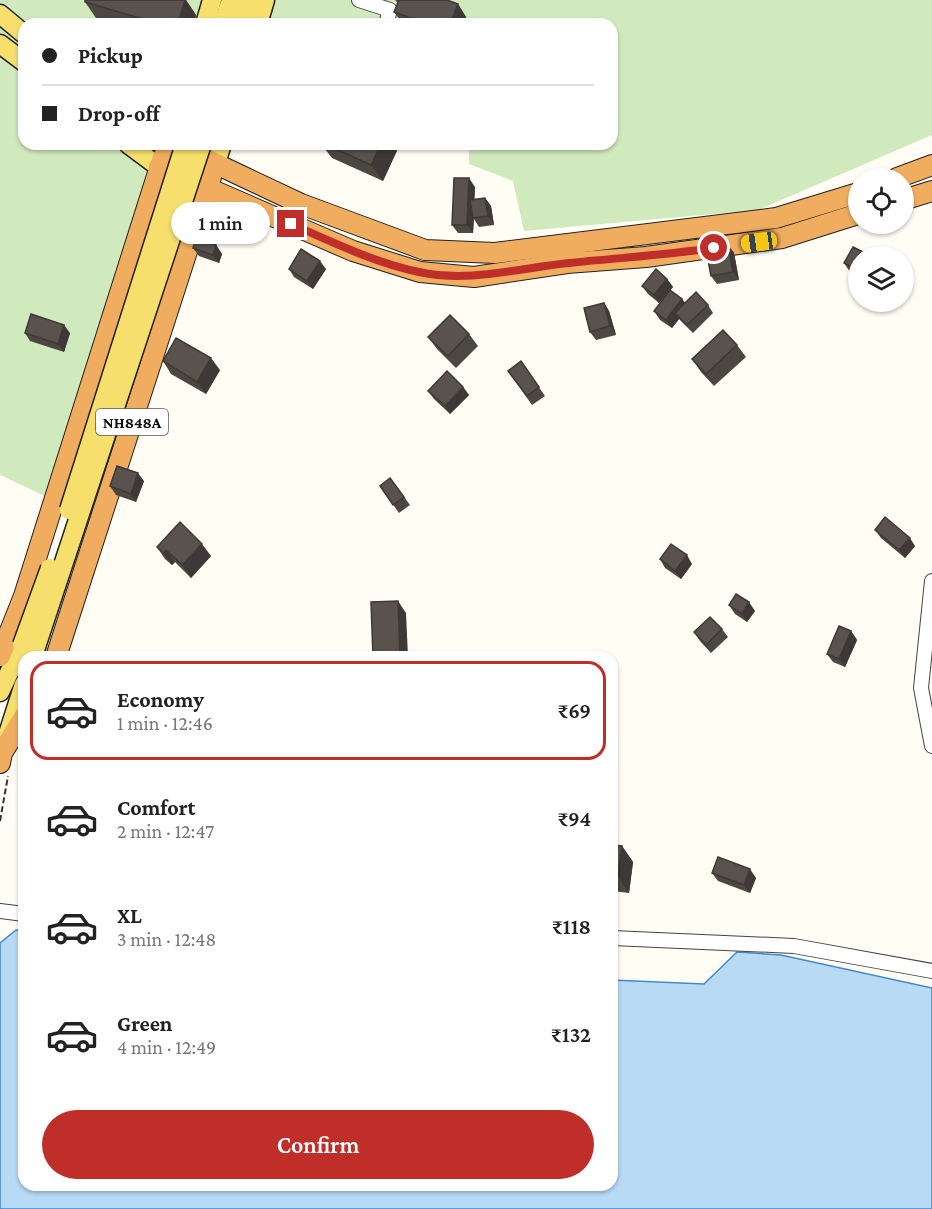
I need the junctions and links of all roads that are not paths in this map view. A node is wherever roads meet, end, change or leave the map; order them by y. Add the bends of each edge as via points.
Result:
1 (212, 0) edge
2 (231, 0) edge
3 (249, 0) edge
4 (266, 0) edge
5 (358, 0) edge
6 (4, 18) edge
7 (207, 18) edge
8 (225, 18) edge
9 (243, 18) edge
10 (260, 18) edge
11 (388, 18) edge
12 (18, 29) edge
13 (0, 44) edge
14 (18, 58) edge
15 (136, 150) edge
16 (166, 150) edge
17 (183, 150) edge
18 (200, 150) edge
19 (204, 150) edge
20 (219, 153) edge
21 (932, 165) edge
22 (159, 166) junction
23 (914, 172) edge
24 (208, 188) junction
25 (932, 191) edge
26 (848, 196) edge
27 (914, 197) edge
28 (848, 217) edge
29 (932, 581) edge
30 (30, 650) edge
31 (58, 651) edge
32 (0, 656) edge
33 (18, 667) edge
34 (0, 692) edge
35 (18, 703) edge
36 (18, 728) edge
37 (932, 746) edge
38 (1, 758) edge
39 (0, 911) edge
40 (18, 913) edge
41 (618, 938) edge
42 (932, 971) edge

1 - 7 main road
2 - 8 main road
3 - 9 main road
4 - 10 main road
5 - 11 street via 390,10
6 - 12 main road
13 - 14 main road
15 - 22 main road
16 - 22 highway
17 - 30 main road, bridge
18 - 30 main road, bridge
19 - 20 highway
20 - 24 highway, NH848A
20 - 26 highway via 301,204 425,250 495,253 776,218
21 - 23 highway
22 - 24 highway
22 - 32 highway via 27,585
24 - 28 highway via 353,251 420,273 474,277 782,238
24 - 31 highway, NH848A
25 - 27 highway
29 - 37 street via 921,688
33 - 34 main road
35 - 38 main road
36 - 38 highway
39 - 40 street
41 - 42 street via 794,946

